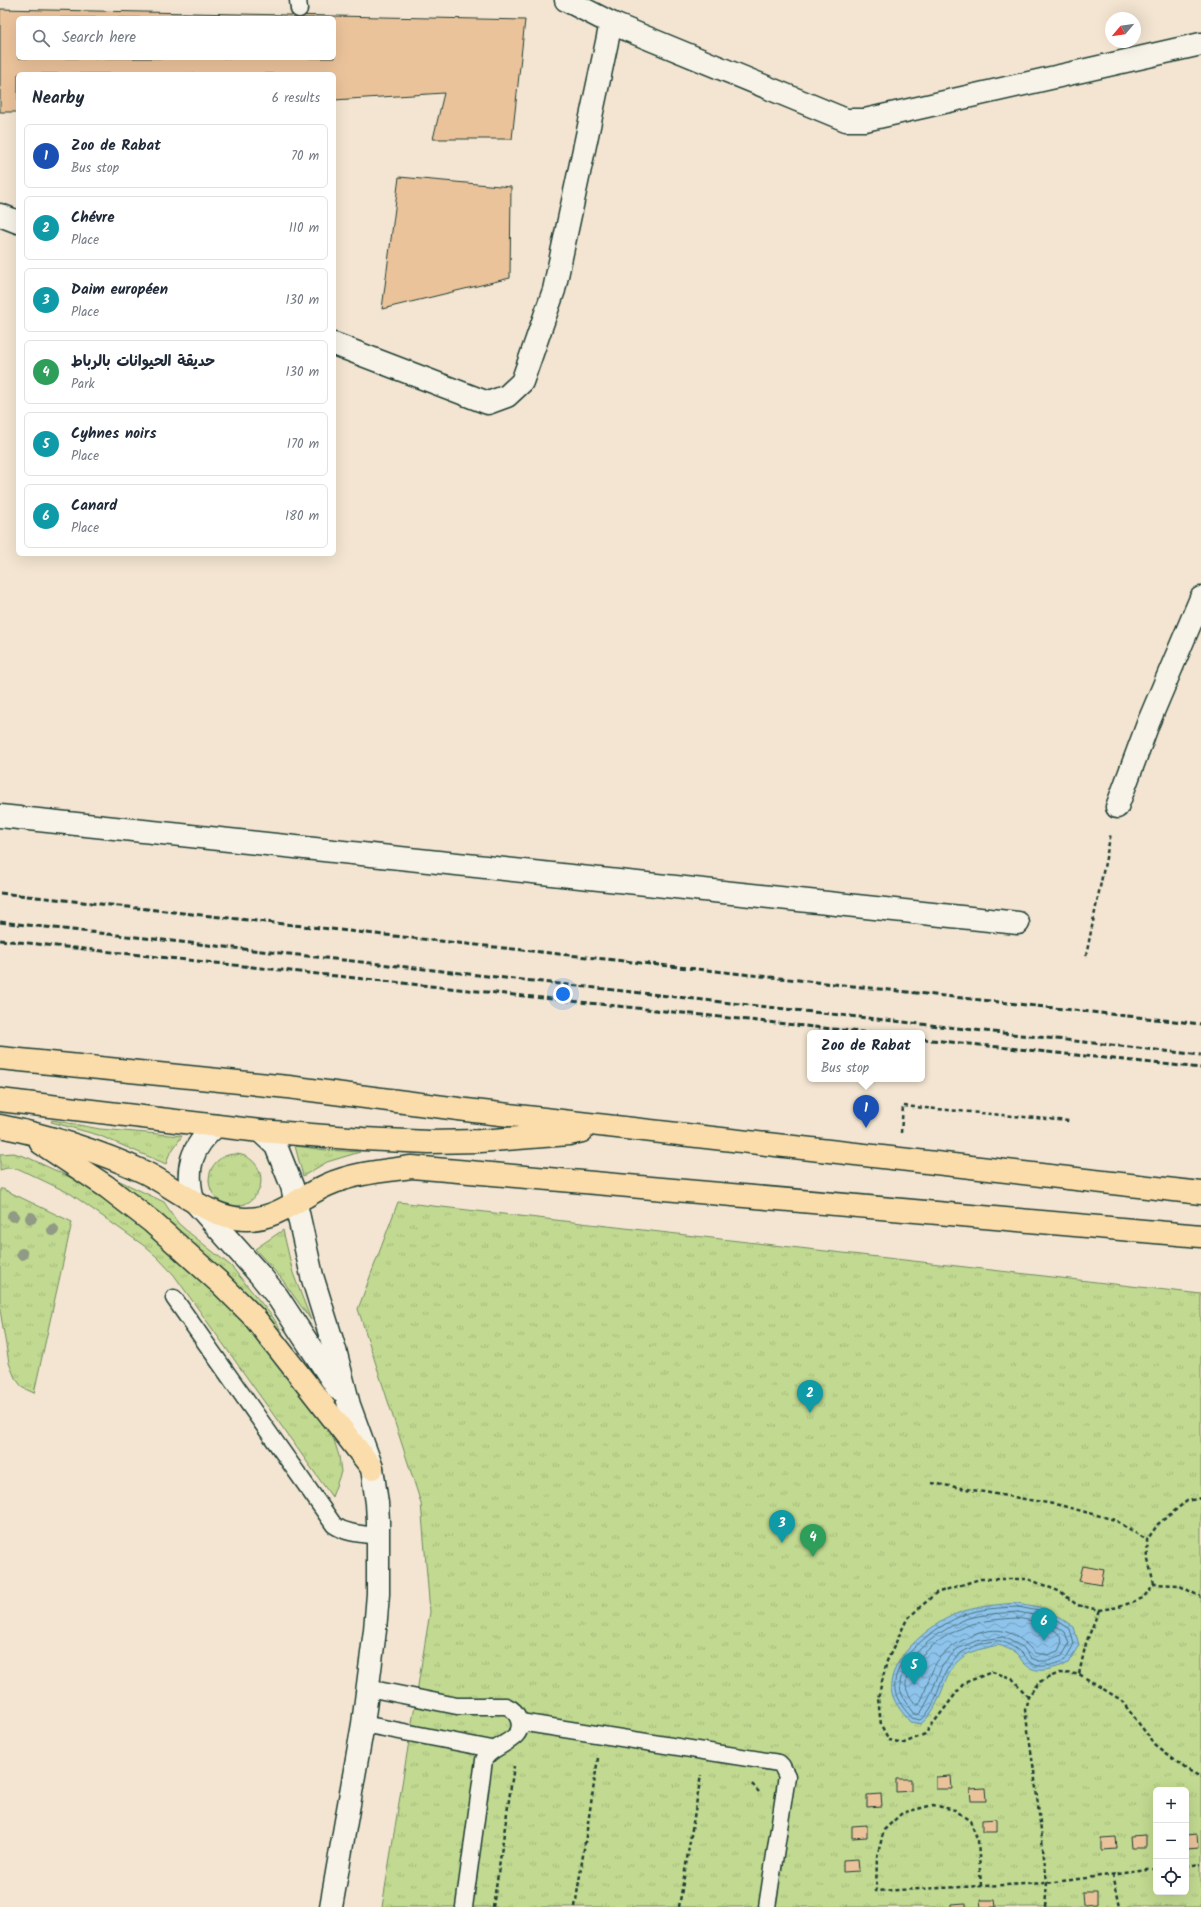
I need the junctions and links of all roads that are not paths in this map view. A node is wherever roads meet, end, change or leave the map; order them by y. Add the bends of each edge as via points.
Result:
1 (566, 0) edge
2 (611, 23) junction
3 (1201, 44) edge
4 (0, 216) edge
5 (16, 221) edge
6 (336, 345) edge
7 (1201, 598) edge
8 (1117, 807) road end
9 (0, 816) edge
10 (1018, 923) dead end
11 (0, 1058) edge
12 (0, 1100) edge
13 (0, 1126) edge
14 (216, 1126) junction
15 (607, 1126) junction
16 (22, 1130) junction
17 (260, 1131) junction
18 (1201, 1193) edge
19 (193, 1200) junction
20 (294, 1203) junction
21 (1201, 1236) edge
22 (174, 1298) dead end
23 (349, 1405) junction
24 (372, 1468) junction
25 (378, 1536) junction
26 (368, 1688) junction
27 (517, 1716) junction
28 (363, 1724) junction
29 (488, 1755) junction
30 (332, 1907) edge
31 (464, 1907) edge
32 (767, 1907) edge

1 - 2 street
2 - 3 street via 846,120 865,120
2 - 6 street via 554,290 522,382 507,396 488,403
4 - 5 street
7 - 8 street via 1149,721
9 - 10 street
11 - 15 highway via 288,1087
12 - 14 highway
13 - 16 highway
14 - 17 highway
14 - 19 street via 198,1145 192,1157 189,1172
15 - 17 highway via 569,1134 429,1142
15 - 18 highway
16 - 19 highway via 102,1154 145,1172
16 - 24 highway via 141,1213 221,1284 254,1317
17 - 20 street via 276,1146 281,1156 292,1186
19 - 20 highway via 217,1213 247,1219 275,1214
19 - 23 street via 269,1286
20 - 21 highway via 327,1185 351,1176 412,1166
20 - 23 street
22 - 25 lane via 334,1525 352,1533
23 - 24 street
24 - 25 street
25 - 26 street via 375,1630
26 - 27 lane via 457,1706 497,1706
26 - 28 street
27 - 29 lane via 518,1733
27 - 32 lane via 782,1766 787,1776
28 - 29 lane
28 - 30 street
29 - 31 lane

